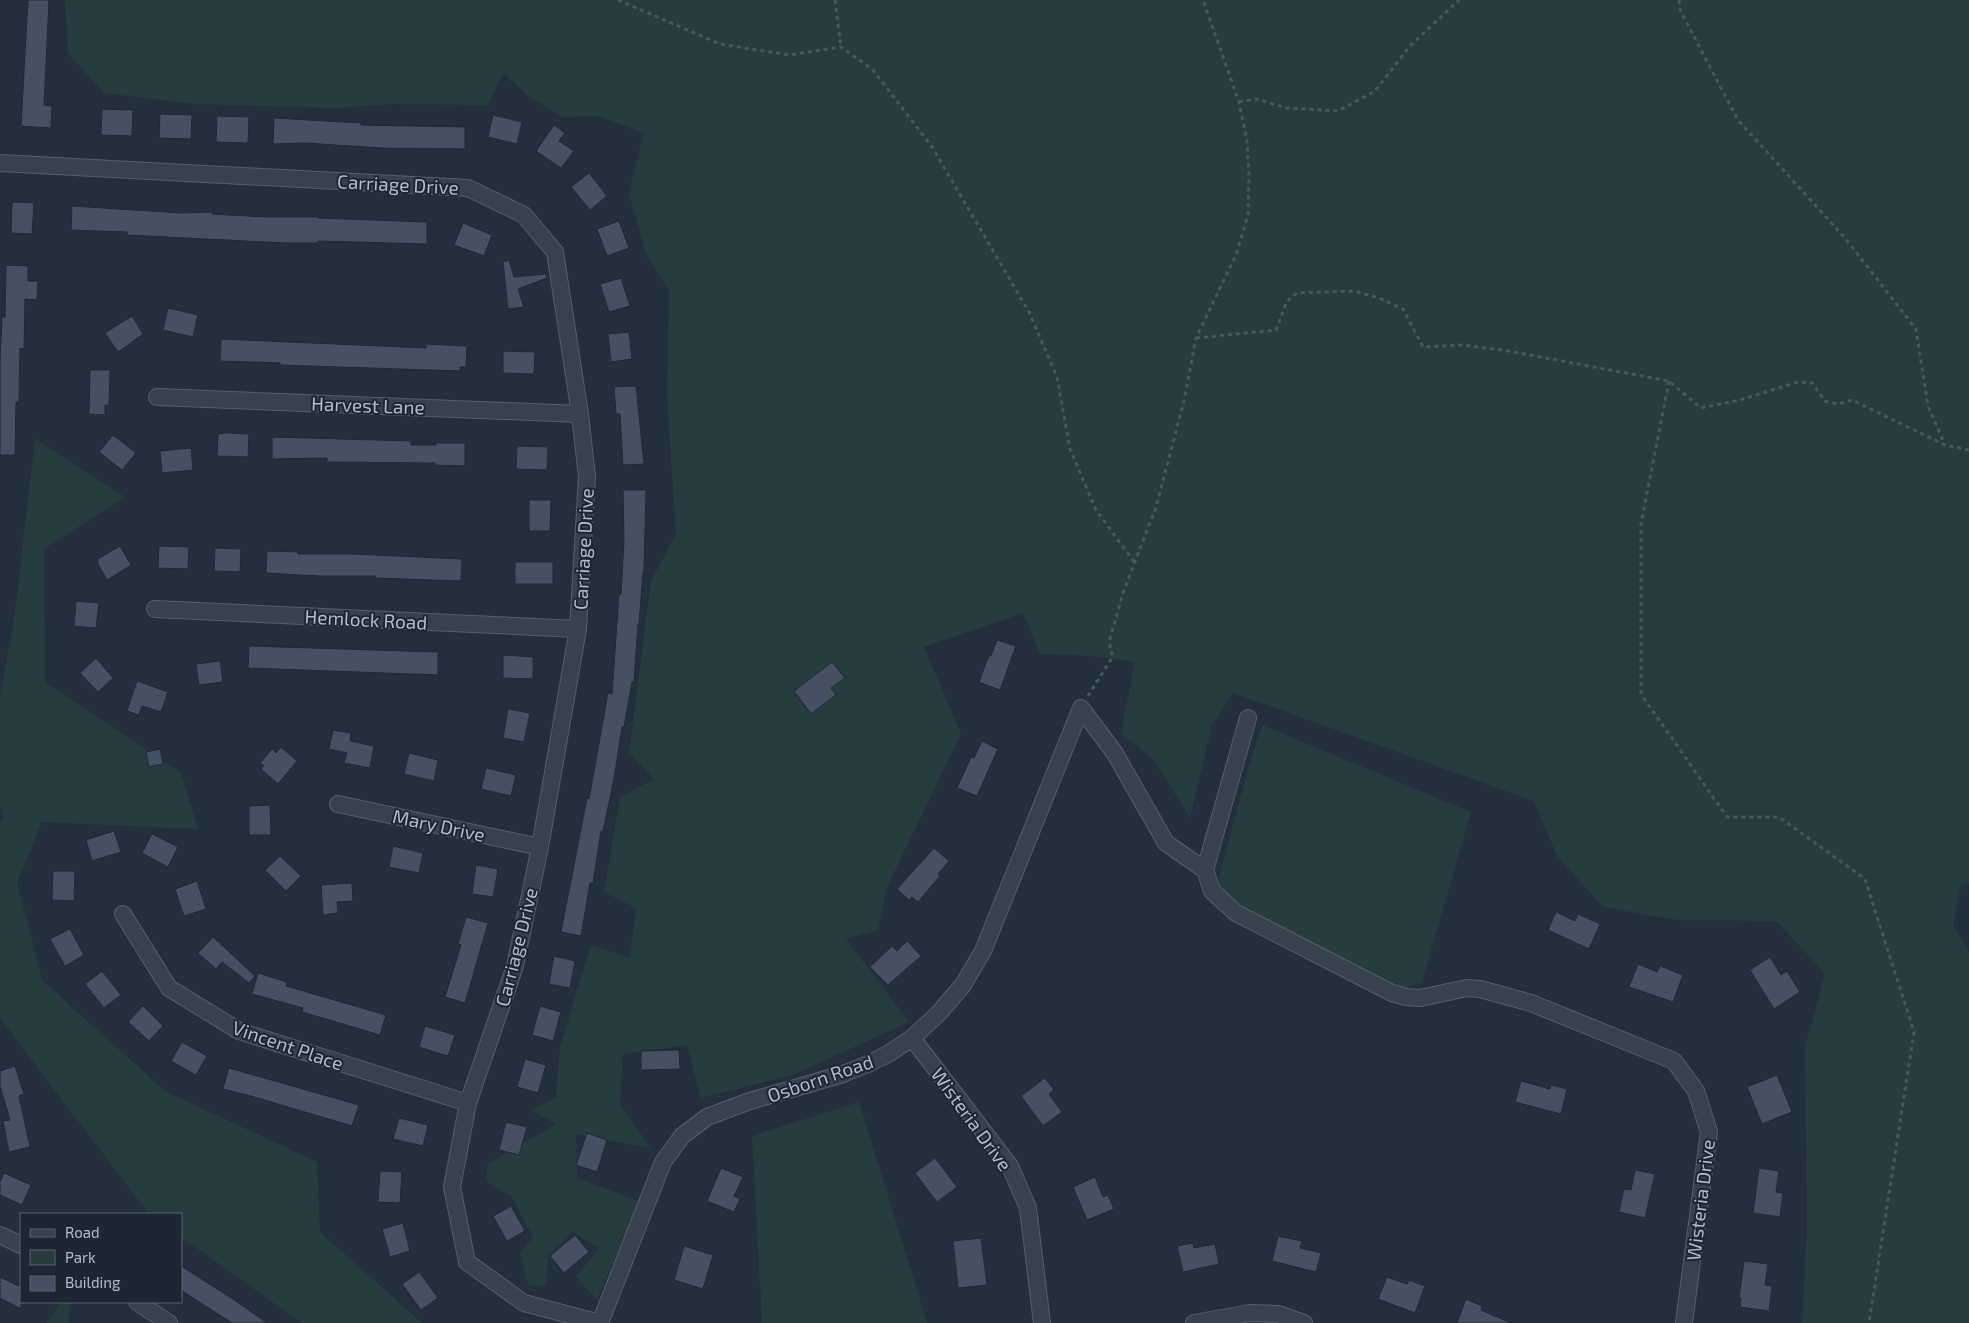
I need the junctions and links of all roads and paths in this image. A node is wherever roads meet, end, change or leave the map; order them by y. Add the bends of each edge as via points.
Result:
1 (618, 0) edge
2 (835, 0) edge
3 (1203, 0) edge
4 (1459, 0) edge
5 (1678, 0) edge
6 (841, 47) junction
7 (1239, 102) junction
8 (0, 163) edge
9 (1196, 338) junction
10 (1669, 381) junction
11 (157, 397) dead end
12 (580, 414) junction
13 (1945, 445) junction
14 (1969, 450) edge
15 (1135, 563) junction
16 (155, 610) dead end
17 (578, 629) junction
18 (1081, 708) junction
19 (1248, 718) dead end
20 (338, 804) dead end
21 (540, 847) junction
22 (1205, 870) junction
23 (123, 914) dead end
24 (912, 1038) junction
25 (468, 1103) junction
26 (0, 1235) edge
27 (20, 1245) edge
28 (139, 1303) edge
29 (169, 1323) edge
30 (600, 1323) edge
31 (1042, 1323) edge
32 (1194, 1323) edge
33 (1304, 1323) edge
34 (1684, 1323) edge
35 (1870, 1323) edge

1 - 6 path via 720,44 790,55
2 - 6 path
3 - 7 path
4 - 7 path via 1410,46 1376,92 1338,111 1287,108 1256,99
5 - 13 path via 1680,10 1738,120 1845,238 1916,329 1928,406
6 - 15 path via 873,70 932,147 1029,312 1057,377 1070,449 1096,510
7 - 9 path via 1247,141 1248,215 1236,255
8 - 12 street, Carriage Drive via 468,188 524,215 556,252
9 - 10 path via 1276,330 1286,301 1297,293 1354,291 1403,309 1423,347 1462,345 1503,350
9 - 15 path via 1184,401 1156,507
10 - 13 path via 1701,408 1798,382 1812,383 1826,402 1838,404 1852,400
10 - 35 path via 1641,524 1641,694 1727,817 1779,817 1865,879 1914,1032
11 - 12 street, Harvest Lane
12 - 17 street, Carriage Drive via 587,476
13 - 14 path
15 - 18 path via 1110,639 1113,656
16 - 17 street, Hemlock Road
17 - 21 street, Carriage Drive
18 - 22 street via 1114,752 1166,843
18 - 24 street, Osborn Road via 983,951 963,985
19 - 22 street
20 - 21 street, Mary Drive
21 - 25 street, Carriage Drive via 515,966
22 - 34 street, Wisteria Drive via 1212,891 1236,914 1392,994 1420,998 1467,988 1480,989 1531,1003 1674,1061 1696,1091 1710,1132
23 - 25 street, Vincent Place via 169,988 239,1031
24 - 30 street, Osborn Road via 868,1064 843,1074 707,1117 682,1136 662,1162
24 - 31 street, Wisteria Drive via 1010,1166 1028,1208
25 - 30 street, Carriage Drive via 452,1186 467,1262 524,1303
26 - 27 street
28 - 29 street
32 - 33 street via 1250,1313 1278,1314

